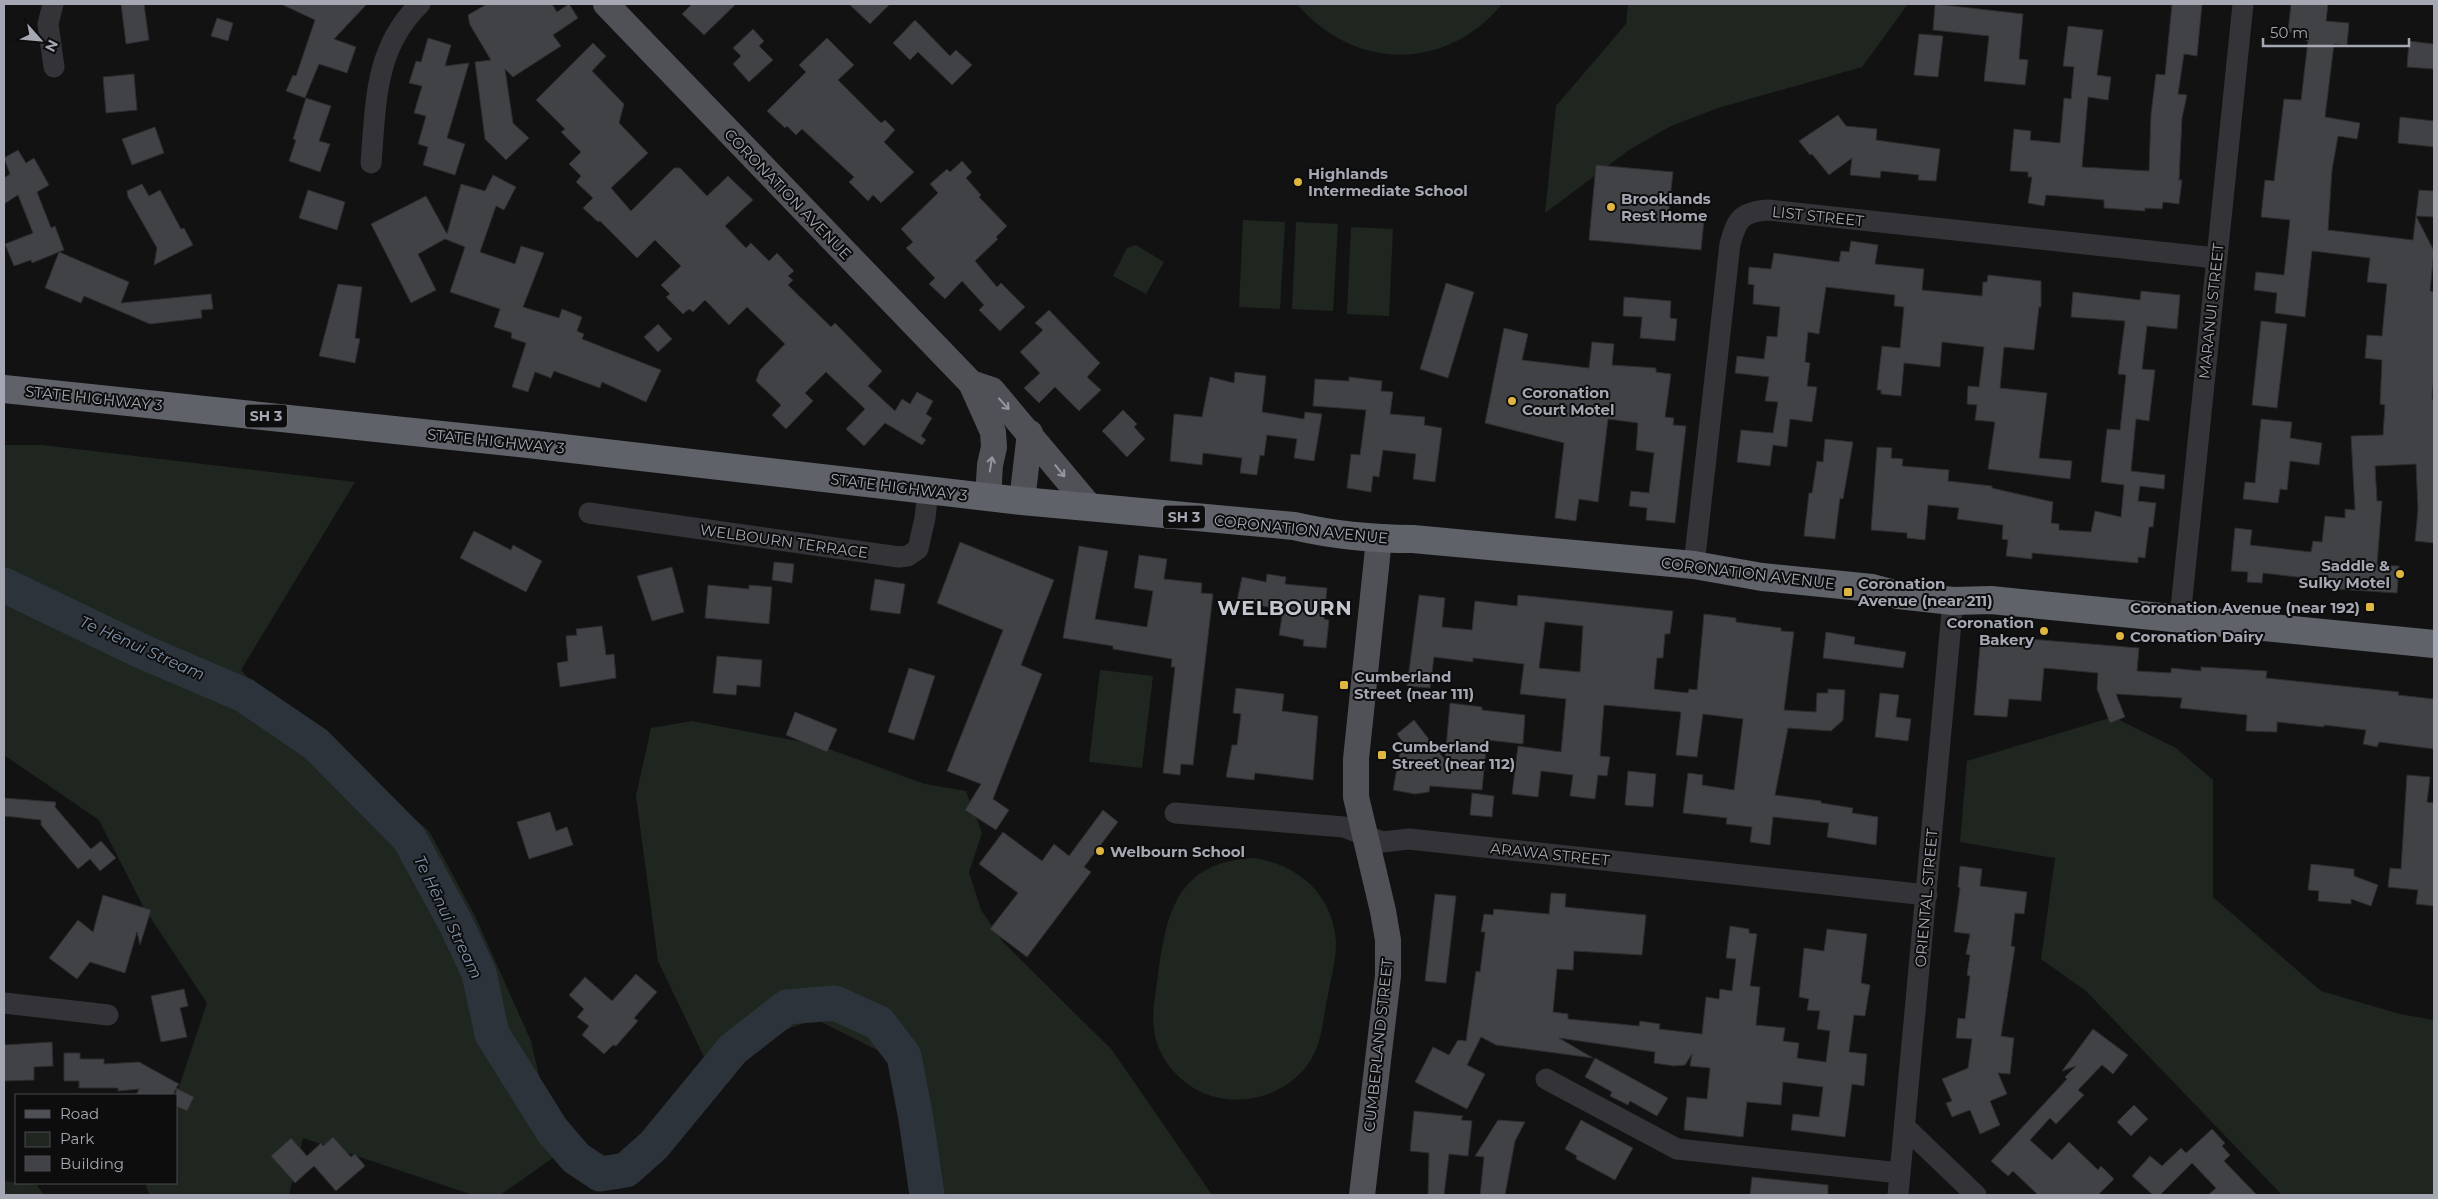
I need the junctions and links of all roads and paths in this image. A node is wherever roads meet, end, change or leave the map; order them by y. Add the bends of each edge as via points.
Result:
1 (53, 4) edge
2 (420, 4) edge
3 (606, 4) edge
4 (2243, 4) edge
5 (54, 67) dead end
6 (371, 163) dead end
7 (2216, 258) junction
8 (971, 383) junction
9 (4, 389) edge
10 (1030, 433) junction
11 (928, 490) junction
12 (988, 497) junction
13 (1022, 501) junction
14 (1091, 508) junction
15 (588, 513) dead end
16 (1379, 539) junction
17 (1694, 565) junction
18 (1953, 601) junction
19 (2180, 618) junction
20 (2434, 644) edge
21 (1175, 813) dead end
22 (1364, 836) junction
23 (1927, 895) junction
24 (4, 1004) edge
25 (108, 1015) dead end
26 (1546, 1079) dead end
27 (1905, 1127) junction
28 (1900, 1173) junction
29 (1362, 1195) edge
30 (1898, 1195) edge
31 (1976, 1195) edge

1 - 5 street via 48,24
2 - 6 street via 405,20 380,69
3 - 8 main road, CORONATION AVENUE
4 - 7 street, MARANUI STREET
7 - 17 street, LIST STREET via 1768,210 1744,215 1734,228 1730,244
7 - 19 street, MARANUI STREET
8 -> 10 main road, CORONATION AVENUE via 992,390
12 -> 8 main road, CORONATION AVENUE via 993,432
9 - 11 highway, STATE HIGHWAY 3 / SH 3
10 - 13 main road
10 -> 14 main road, CORONATION AVENUE
11 - 12 highway, STATE HIGHWAY 3 / SH 3
11 - 15 street, WELBOURN TERRACE via 918,549 908,556 899,557
12 - 13 highway, CORONATION AVENUE / SH 3
13 - 14 highway, CORONATION AVENUE / SH 3
14 - 16 highway, CORONATION AVENUE / SH 3 via 1294,526 1322,533
16 - 17 highway, CORONATION AVENUE / SH 3 via 1413,539
16 - 22 main road, CUMBERLAND STREET via 1356,759 1356,797
17 - 18 highway, CORONATION AVENUE / SH 3 via 1762,577 1872,588
18 - 19 highway, CORONATION AVENUE / SH 3 via 1991,600
18 - 23 street, ORIENTAL STREET
19 - 20 highway, CORONATION AVENUE / SH 3
21 - 22 street, ARAWA STREET via 1344,827
22 - 23 street, ARAWA STREET via 1382,842 1414,840
22 - 29 main road, CUMBERLAND STREET via 1388,940 1388,976
23 - 27 street, ORIENTAL STREET
24 - 25 street
26 - 28 street via 1677,1149
27 - 28 street, ORIENTAL STREET
27 - 31 street
28 - 30 street, ORIENTAL STREET

